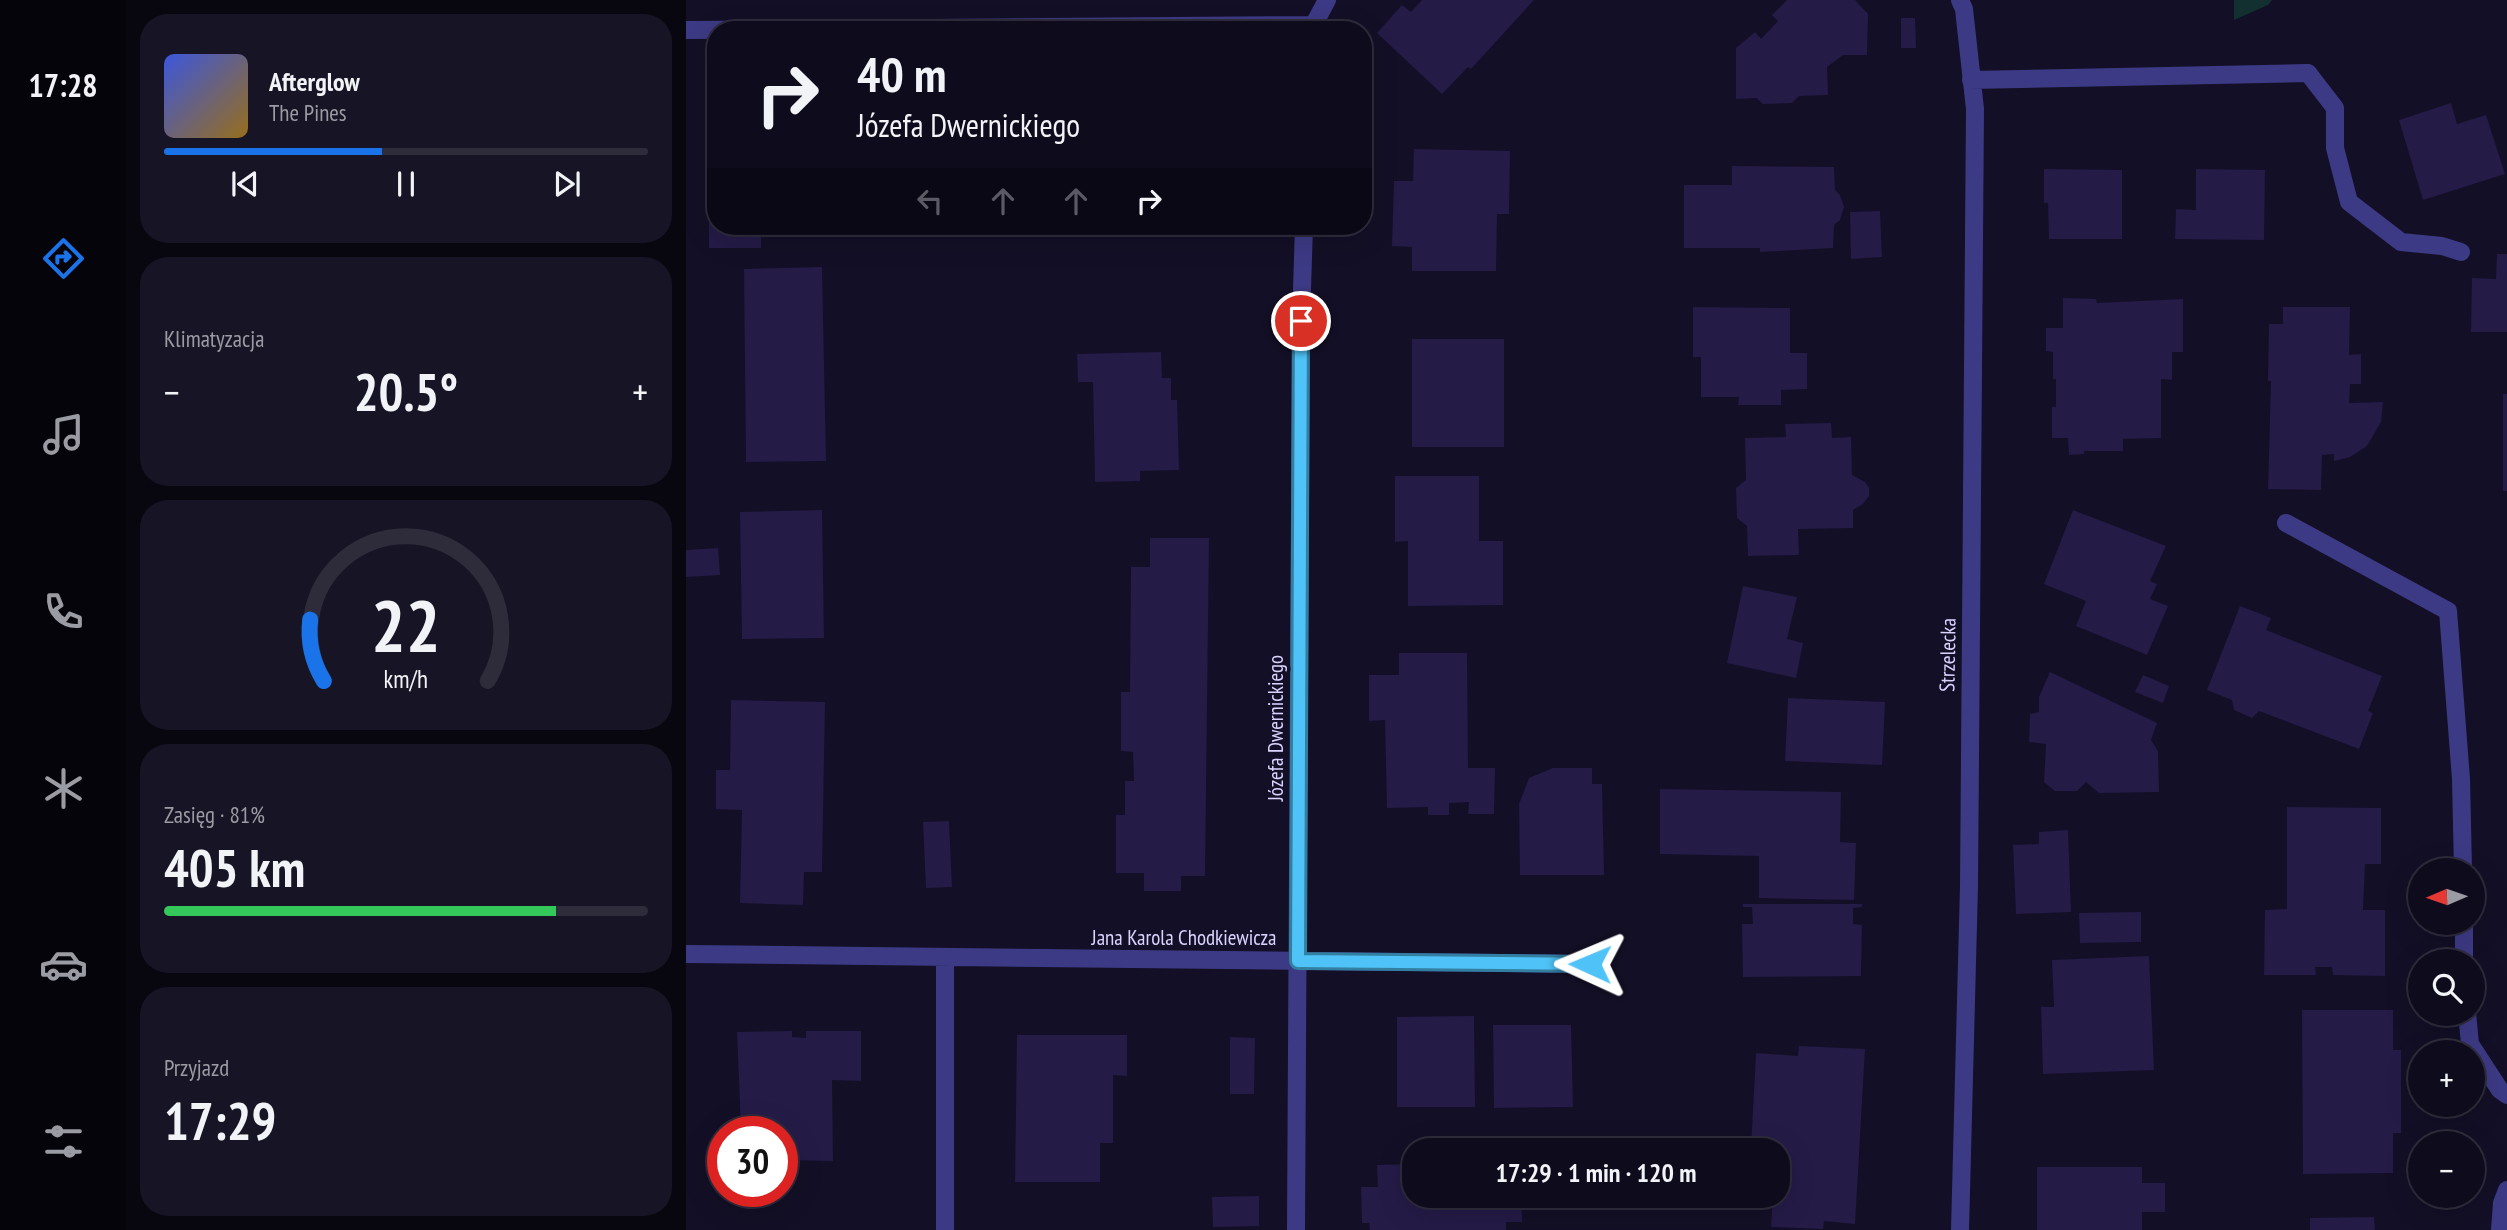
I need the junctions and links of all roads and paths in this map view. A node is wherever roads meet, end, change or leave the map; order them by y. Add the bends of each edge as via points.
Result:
1 (1327, 0) edge
2 (1960, 0) edge
3 (1315, 21) edge
4 (686, 30) edge
5 (707, 30) edge
6 (1970, 80) junction
7 (1304, 235) edge
8 (2460, 252) dead end
9 (2286, 523) dead end
10 (2463, 858) edge
11 (686, 954) edge
12 (945, 958) junction
13 (1298, 961) junction
14 (1590, 964) dead end
15 (2468, 1026) edge
16 (2507, 1095) edge
17 (2507, 1189) edge
18 (945, 1230) edge
19 (1296, 1230) edge
20 (1960, 1230) edge
21 (2501, 1230) edge

1 - 3 street
2 - 6 street, Strzelecka
4 - 5 street
6 - 8 street via 2308,73 2334,108 2335,148 2350,202 2401,242
6 - 20 street, Strzelecka via 1975,109 1973,460
7 - 13 street, Józefa Dwernickiego
9 - 10 street via 2448,611
11 - 12 street, Jana Karola Chodkiewicza
12 - 13 street, Jana Karola Chodkiewicza
12 - 18 street
13 - 14 street, Jana Karola Chodkiewicza
13 - 19 street, Józefa Dwernickiego
15 - 16 street via 2470,1044
17 - 21 street

